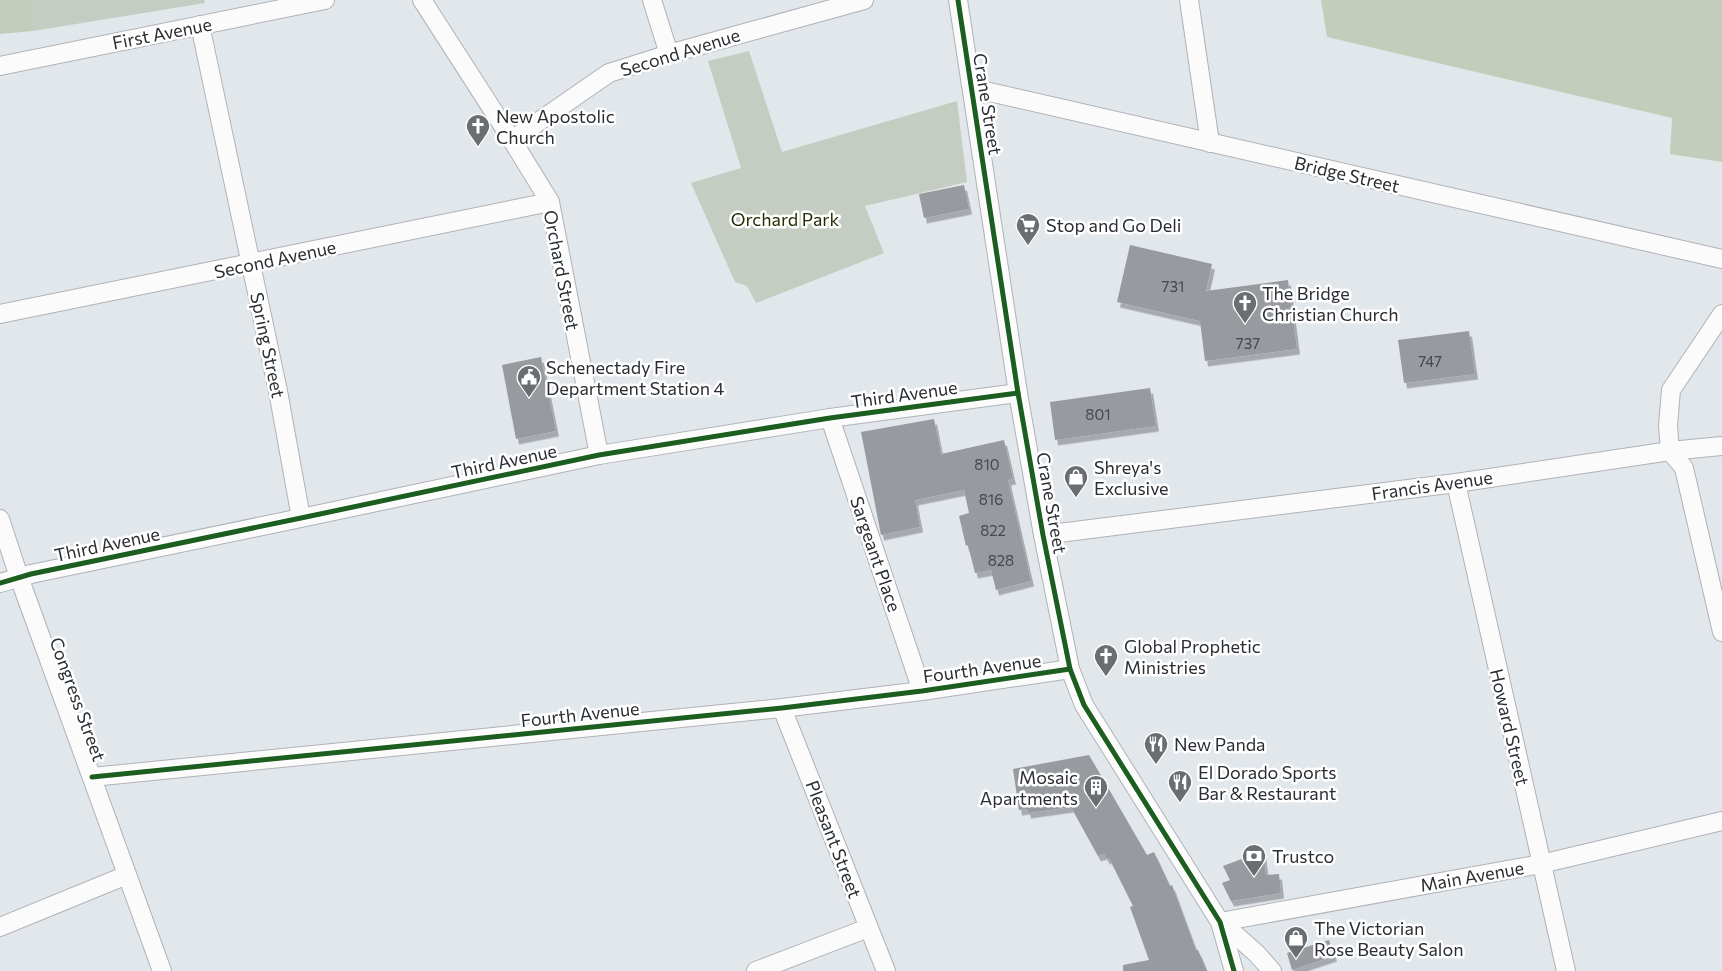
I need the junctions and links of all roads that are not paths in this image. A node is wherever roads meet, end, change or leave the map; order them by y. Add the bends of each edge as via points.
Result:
1 (325, 0) edge
2 (422, 0) edge
3 (652, 0) edge
4 (864, 0) edge
5 (958, 0) edge
6 (1189, 0) edge
7 (200, 25) junction
8 (669, 54) junction
9 (0, 66) edge
10 (972, 88) junction
11 (512, 140) junction
12 (1210, 142) junction
13 (550, 202) junction
14 (1722, 259) edge
15 (251, 264) junction
16 (0, 314) edge
17 (1722, 314) edge
18 (1018, 393) junction
19 (830, 418) junction
20 (1722, 446) edge
21 (1670, 451) junction
22 (599, 455) junction
23 (1456, 483) junction
24 (302, 518) junction
25 (0, 519) edge
26 (1043, 535) junction
27 (19, 577) junction
28 (0, 583) edge
29 (1722, 632) edge
30 (1070, 669) junction
31 (922, 690) junction
32 (782, 708) junction
33 (92, 777) junction
34 (1722, 821) edge
35 (1541, 864) junction
36 (127, 875) junction
37 (1220, 922) junction
38 (0, 927) edge
39 (868, 928) junction
40 (162, 971) edge
41 (756, 971) edge
42 (886, 971) edge
43 (1234, 971) edge
44 (1272, 971) edge
45 (1566, 971) edge

1 - 7 street, First Avenue
2 - 11 street, Orchard Street
3 - 8 street
4 - 8 street, Second Avenue
5 - 10 street, Crane Street
6 - 12 street
7 - 9 street, First Avenue
7 - 15 street, Spring Street
8 - 11 street, Second Avenue via 609,73
10 - 12 street, Bridge Street
10 - 18 street, Crane Street
11 - 13 street, Orchard Street
12 - 14 street, Bridge Street
13 - 15 street, Second Avenue
13 - 22 street, Orchard Street
15 - 16 street, Second Avenue
15 - 24 street, Spring Street
17 - 21 street via 1671,390
18 - 19 street, Third Avenue
18 - 26 street, Crane Street
19 - 22 street, Third Avenue
19 - 31 street, Sargeant Place
20 - 21 street, Francis Avenue
21 - 23 street, Francis Avenue
21 - 29 street via 1684,468
22 - 24 street, Third Avenue
23 - 26 street, Francis Avenue
23 - 35 street, Howard Street
24 - 27 street, Third Avenue
25 - 27 street, Congress Street
26 - 30 street, Crane Street
27 - 28 street, Third Avenue
27 - 33 street, Congress Street
30 - 31 street, Fourth Avenue
30 - 37 street, Crane Street via 1084,705
31 - 32 street, Fourth Avenue
32 - 33 street, Fourth Avenue
32 - 39 street, Pleasant Street
33 - 36 street, Congress Street
34 - 35 street, Main Avenue
35 - 37 street, Main Avenue
35 - 45 street, Howard Street
36 - 38 street
36 - 40 street, Congress Street
37 - 43 street, Crane Street
37 - 44 street
39 - 41 street
39 - 42 street, Pleasant Street

